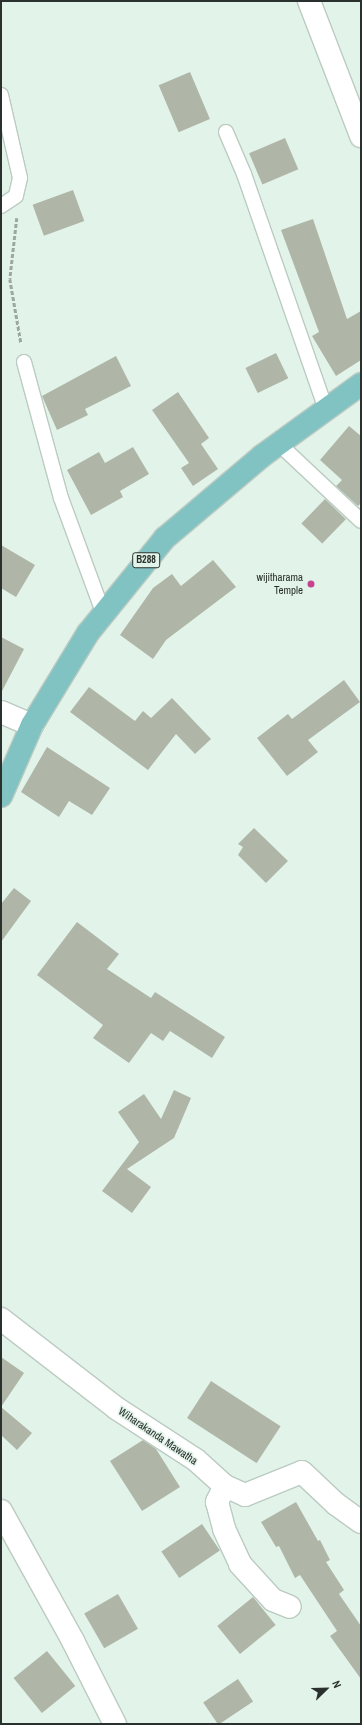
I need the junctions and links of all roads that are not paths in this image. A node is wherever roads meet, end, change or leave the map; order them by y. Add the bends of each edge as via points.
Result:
1 (309, 1) edge
2 (1, 95) edge
3 (226, 132) dead end
4 (361, 136) edge
5 (1, 206) edge
6 (24, 362) road end
7 (361, 384) edge
8 (326, 410) junction
9 (279, 444) junction
10 (361, 521) edge
11 (103, 612) junction
12 (1, 712) edge
13 (32, 725) junction
14 (1, 796) edge
15 (1, 1319) edge
16 (225, 1486) junction
17 (1, 1511) edge
18 (361, 1522) edge
19 (290, 1608) dead end
20 (115, 1724) edge

1 - 4 street
2 - 5 lane via 20,178 16,196
3 - 8 lane via 244,174
6 - 11 lane via 61,498
7 - 8 main road, B288
8 - 9 main road, B288
9 - 10 lane
9 - 11 main road, B288 via 165,538
11 - 13 main road, B288
12 - 13 street
13 - 14 main road, B288
15 - 16 street, Wiharakanda Mawatha via 116,1408 196,1460
16 - 18 street, Wiharakanda Mawatha via 245,1494 302,1472 336,1504
16 - 19 street via 217,1502 224,1529 240,1564 272,1600
17 - 20 street via 74,1641

